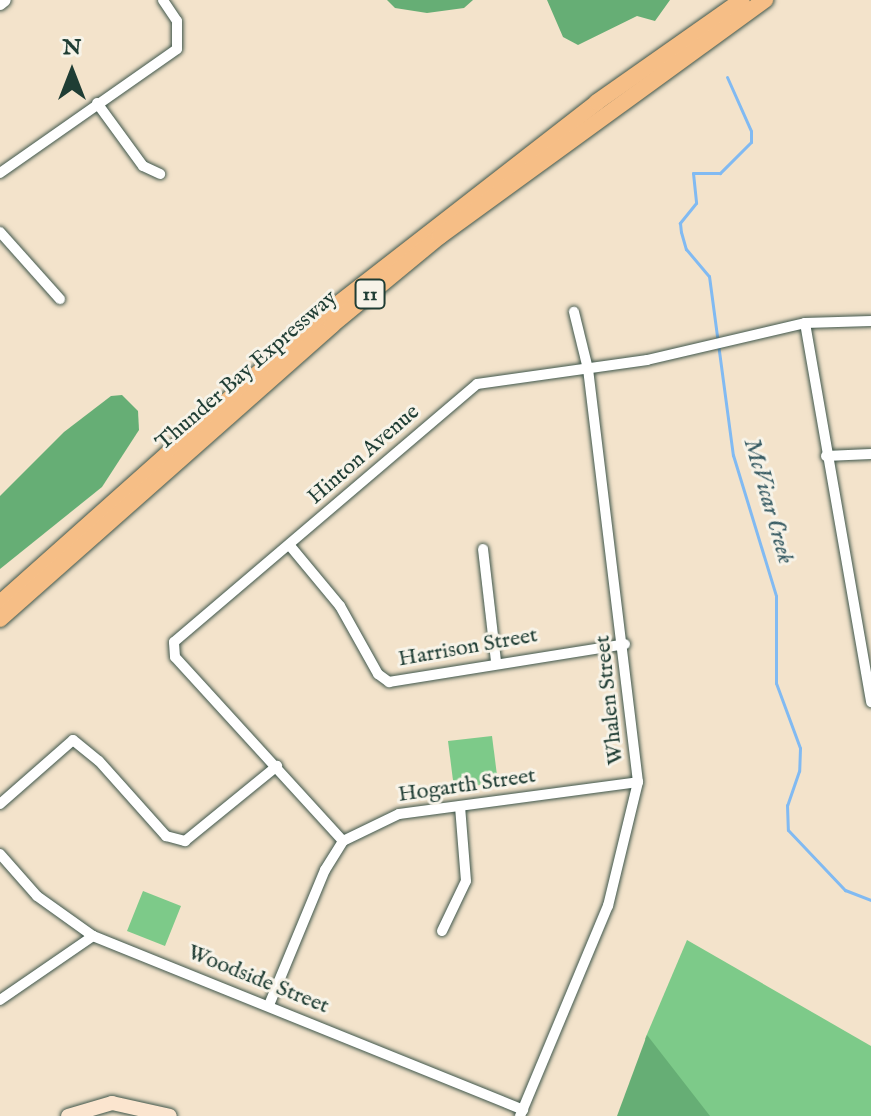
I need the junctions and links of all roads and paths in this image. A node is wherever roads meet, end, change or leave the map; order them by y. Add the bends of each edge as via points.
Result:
1 (5, 0) edge
2 (163, 0) edge
3 (742, 0) edge
4 (765, 0) edge
5 (0, 4) edge
6 (97, 103) junction
7 (0, 173) edge
8 (160, 174) dead end
9 (0, 232) edge
10 (60, 299) dead end
11 (574, 312) dead end
12 (871, 321) edge
13 (805, 323) junction
14 (588, 369) junction
15 (871, 454) edge
16 (826, 456) junction
17 (291, 547) junction
18 (483, 549) dead end
19 (0, 603) edge
20 (0, 619) edge
21 (625, 644) junction
22 (496, 662) junction
23 (871, 702) edge
24 (277, 766) junction
25 (638, 782) junction
26 (0, 804) edge
27 (460, 806) junction
28 (343, 841) junction
29 (0, 854) edge
30 (442, 931) dead end
31 (93, 936) junction
32 (0, 1000) edge
33 (269, 1005) junction
34 (522, 1113) edge
35 (68, 1116) edge
36 (170, 1116) edge

1 - 5 street
2 - 6 street via 177,21 177,49
3 - 19 highway, Thunder Bay Expressway / 11 via 597,102 331,309
4 - 20 highway, Thunder Bay Expressway / 11 via 440,236 320,335
6 - 7 street
6 - 8 street via 143,166
9 - 10 street
11 - 14 street, Whalen Street
12 - 13 street, Hinton Avenue
13 - 14 street, Hinton Avenue
13 - 16 street
14 - 17 street, Hinton Avenue via 470,388
14 - 21 street, Whalen Street
15 - 16 street
16 - 23 street
17 - 22 street, Harrison Street via 340,606 384,680
17 - 24 street, Hinton Avenue via 171,649
18 - 22 street
21 - 22 street, Harrison Street
21 - 25 street, Whalen Street
24 - 26 street via 185,841 166,836 99,761 73,740
24 - 28 street, Hinton Avenue
25 - 27 street, Hogarth Street
25 - 34 street, Whalen Street via 608,906
27 - 28 street, Hogarth Street via 399,814
27 - 30 street via 466,881
28 - 33 street via 325,870
29 - 31 street, Woodside Street via 36,895
31 - 32 street
31 - 33 street, Woodside Street
33 - 34 street, Woodside Street
35 - 36 main road via 108,1104

